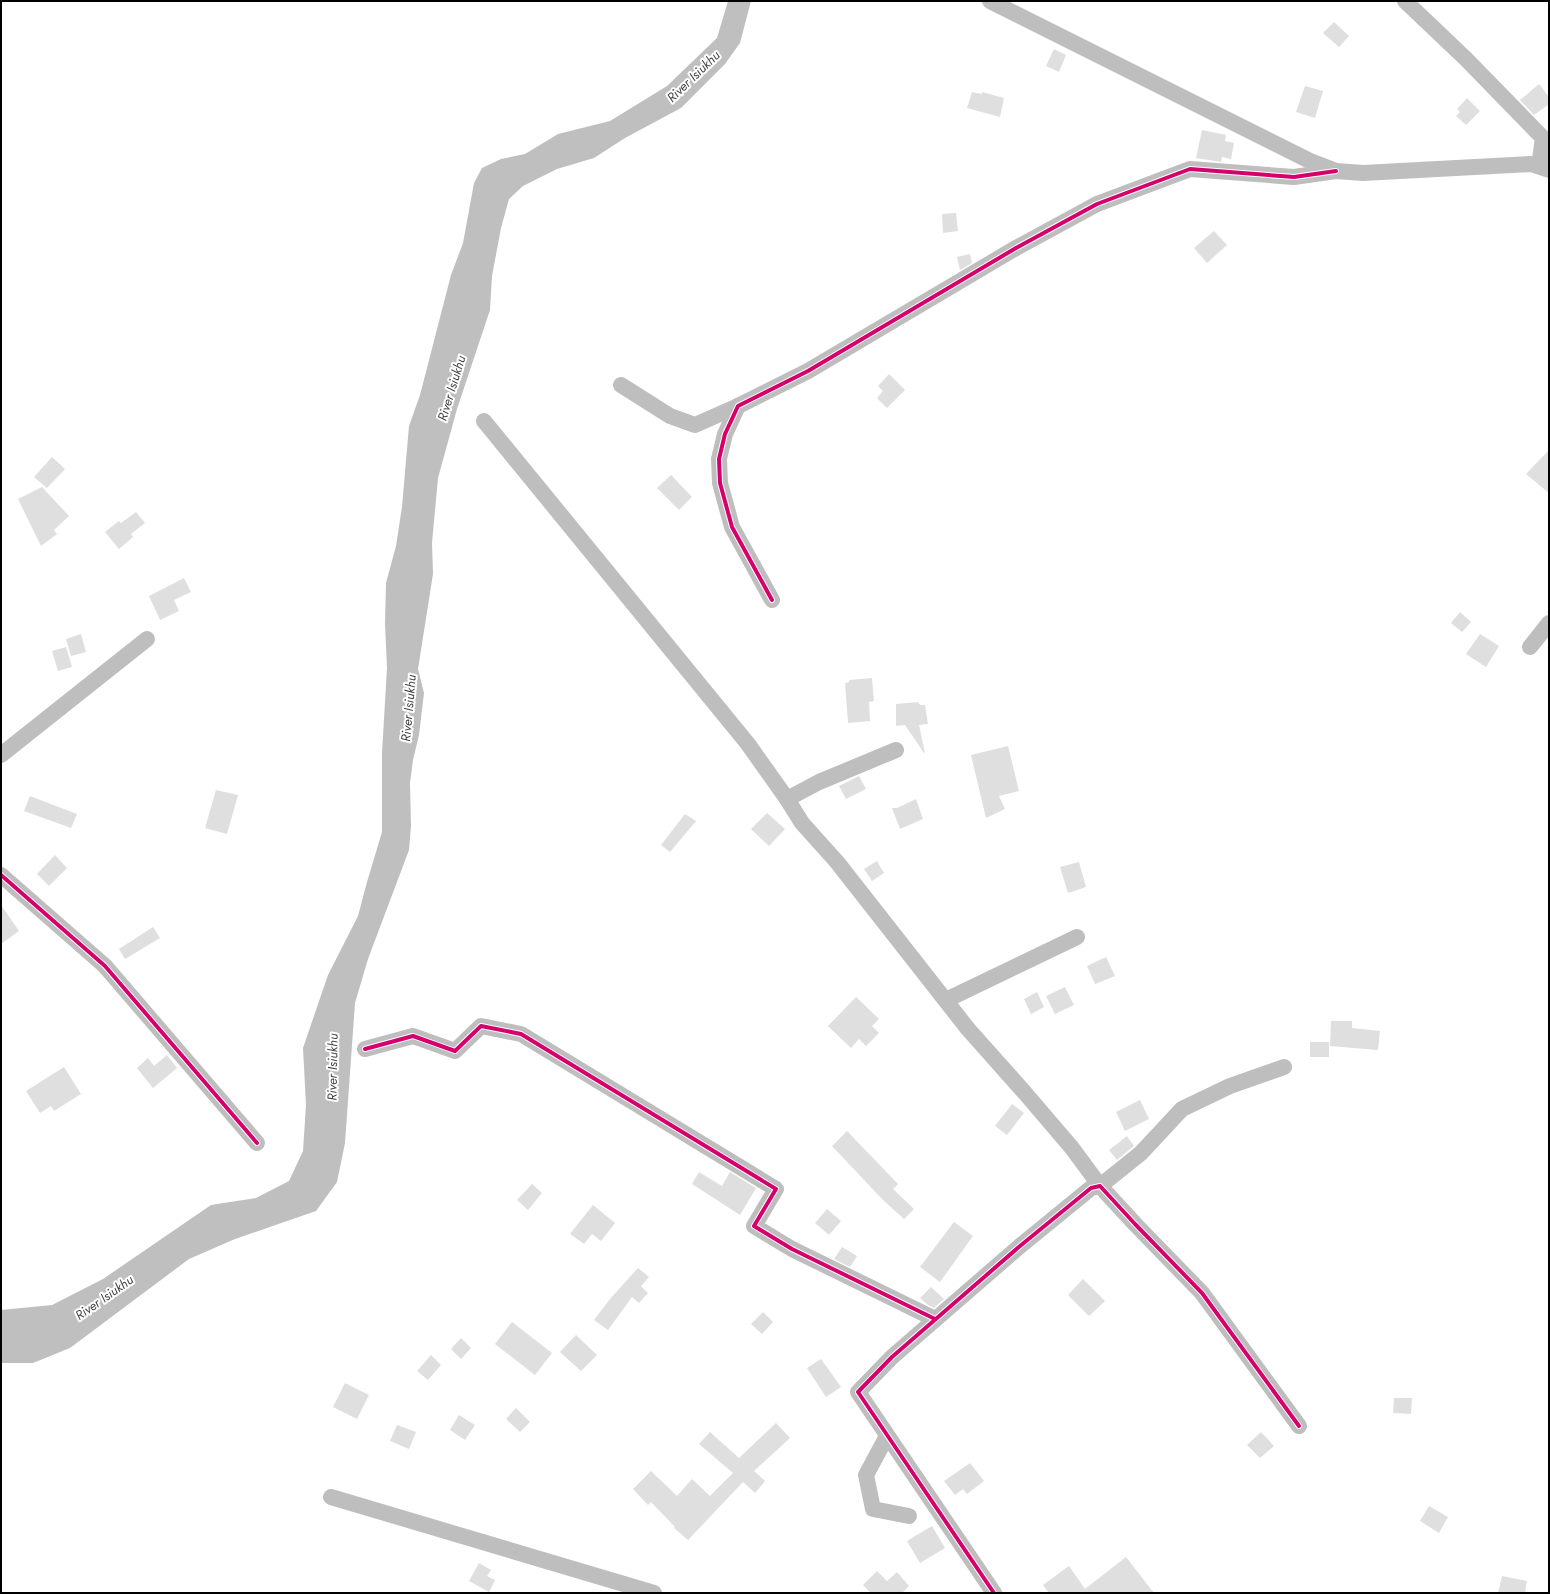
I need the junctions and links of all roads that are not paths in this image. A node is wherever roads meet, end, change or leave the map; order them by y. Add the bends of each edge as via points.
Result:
1 (990, 1) edge
2 (1405, 1) edge
3 (1544, 168) edge
4 (1336, 171) junction
5 (621, 385) dead end
6 (738, 406) junction
7 (484, 421) dead end
8 (772, 600) dead end
9 (1549, 623) edge
10 (147, 639) dead end
11 (1530, 647) dead end
12 (896, 750) dead end
13 (1, 755) edge
14 (787, 799) junction
15 (1, 876) edge
16 (1077, 937) dead end
17 (946, 1000) junction
18 (365, 1049) dead end
19 (1284, 1067) dead end
20 (257, 1143) dead end
21 (1100, 1186) junction
22 (935, 1319) junction
23 (1299, 1426) dead end
24 (887, 1436) junction
25 (331, 1497) dead end
26 (909, 1516) dead end
27 (654, 1593) edge
28 (994, 1593) edge

1 - 4 street via 1310,161
2 - 3 street via 1543,138
3 - 4 street via 1524,165 1363,173
4 - 6 street via 1294,177 1190,169 1097,204 1016,248 808,371
5 - 6 street via 670,416 695,424
6 - 8 street via 725,434 719,459 720,483 732,527
7 - 14 street via 748,744
9 - 11 street
10 - 13 street
12 - 14 street via 819,782
14 - 17 street via 802,824 837,862
15 - 20 street via 105,966
16 - 17 street
17 - 21 street via 968,1029 1072,1148
18 - 22 street via 413,1036 455,1051 481,1026 521,1034 776,1189 754,1226 792,1249
19 - 21 street via 1230,1086 1182,1109 1141,1153
21 - 22 street via 1090,1188
21 - 23 street via 1202,1293
22 - 24 street via 892,1357 858,1392
24 - 26 street via 866,1475 873,1509
24 - 28 street
25 - 27 street

